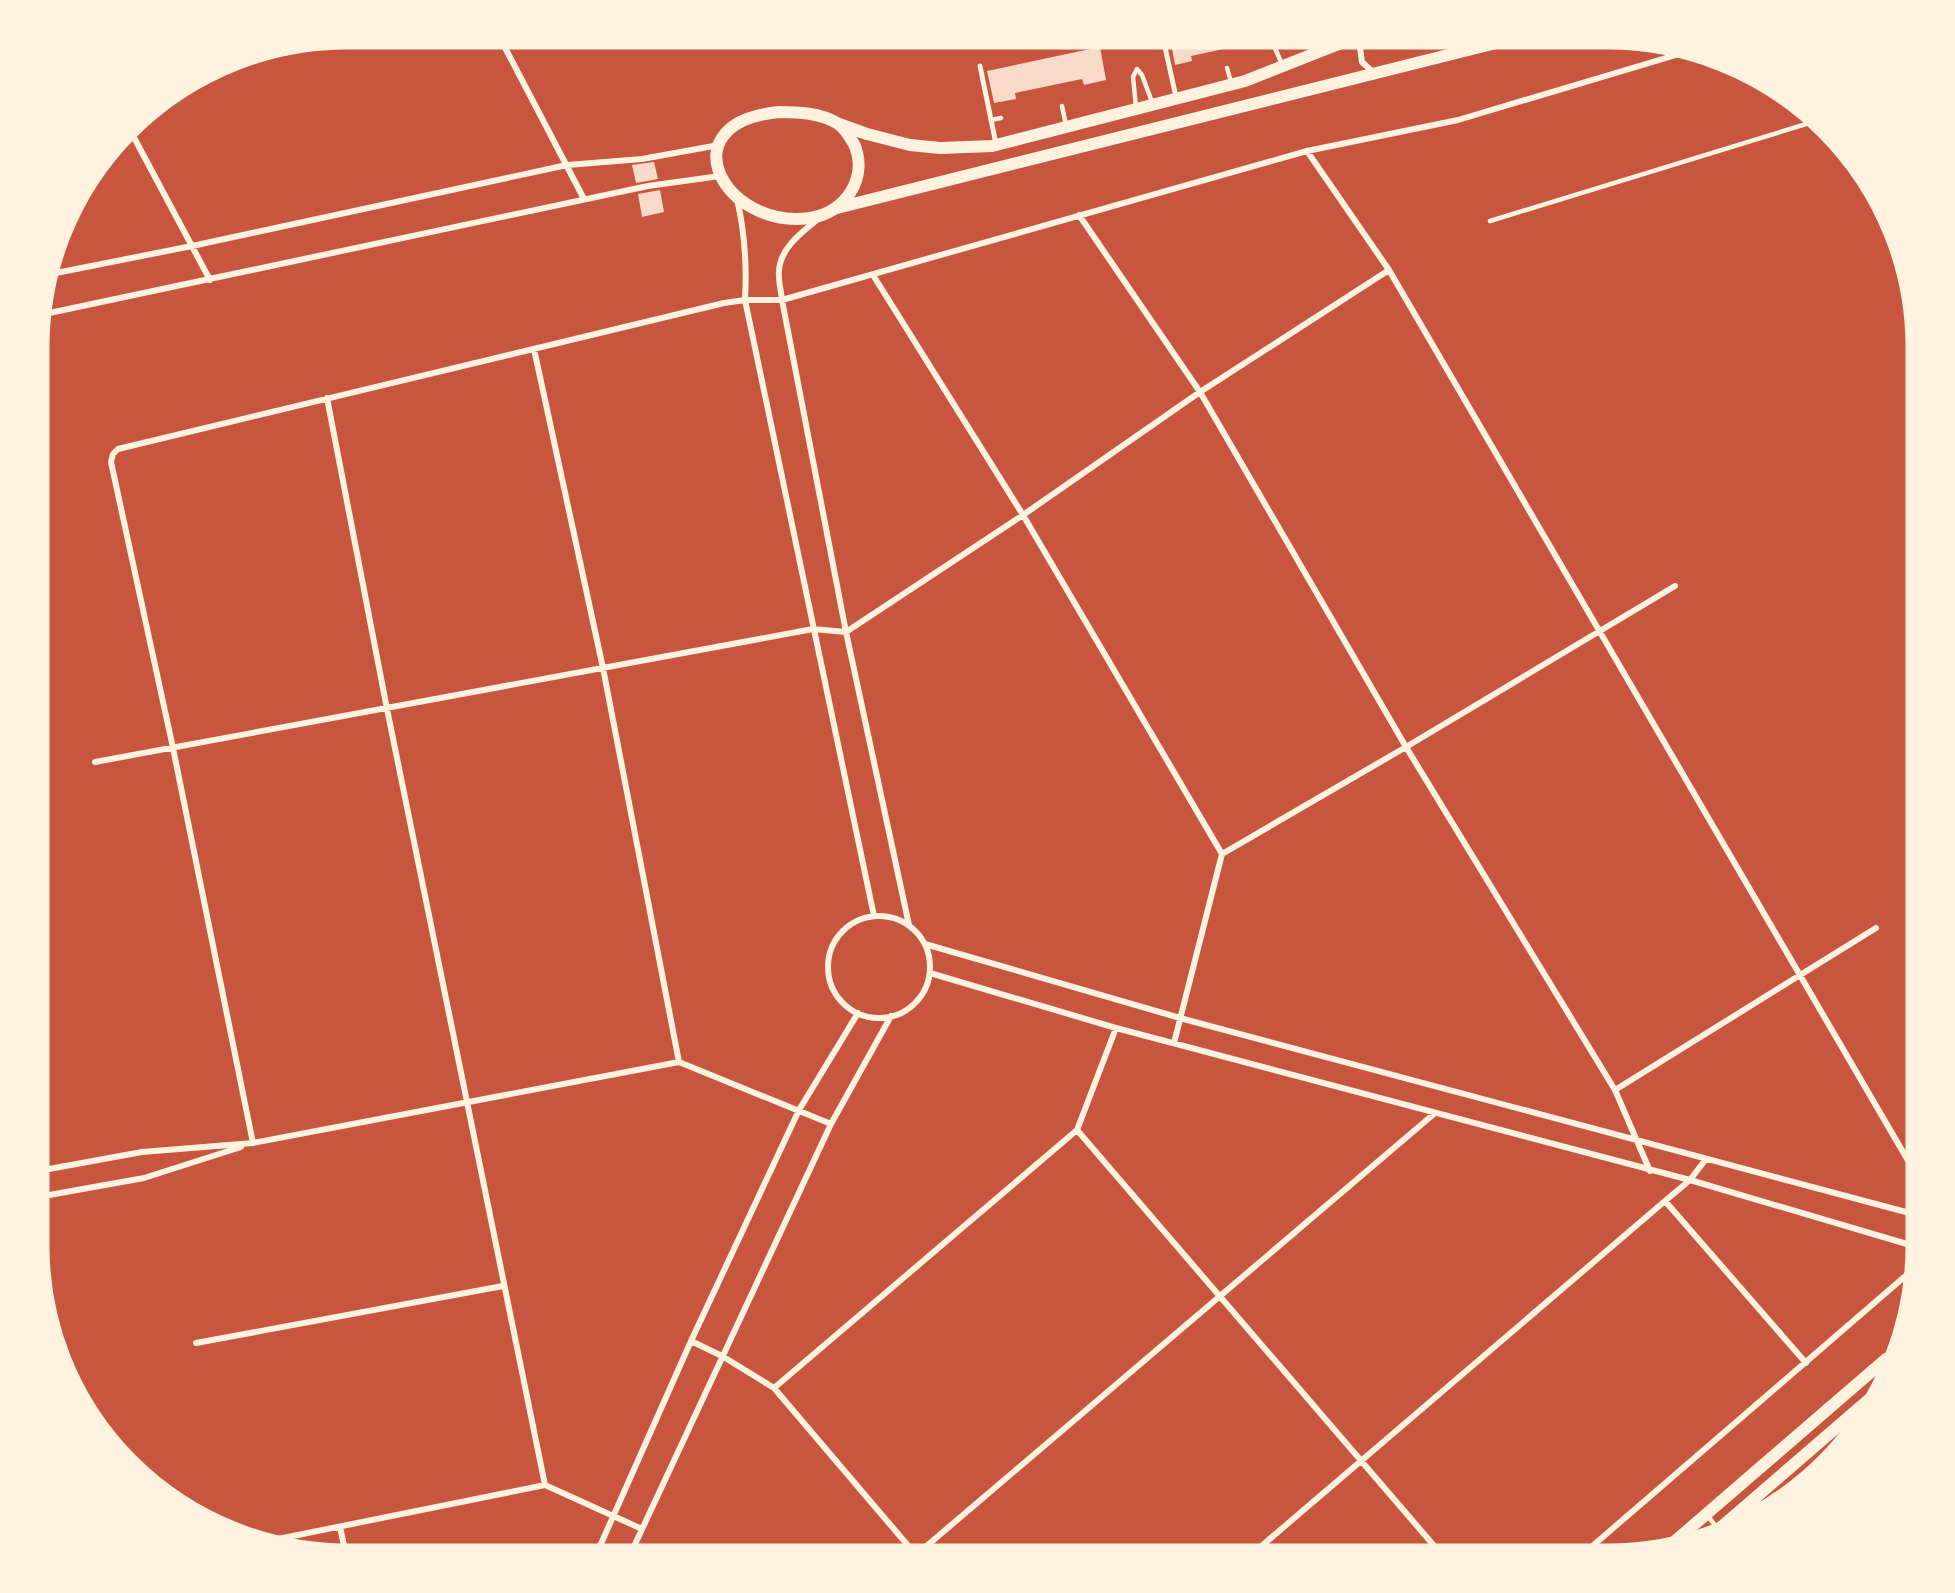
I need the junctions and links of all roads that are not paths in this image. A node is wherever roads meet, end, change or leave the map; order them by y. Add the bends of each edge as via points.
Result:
1 (505, 48) edge
2 (1165, 48) edge
3 (1275, 48) edge
4 (1326, 48) edge
5 (1360, 48) edge
6 (1470, 48) edge
7 (1674, 56) edge
8 (980, 66) dead end
9 (1283, 67) junction
10 (1227, 68) dead end
11 (1375, 73) junction
12 (1231, 85) junction
13 (1176, 99) junction
14 (1153, 105) junction
15 (1062, 106) dead end
16 (1136, 109) junction
17 (1001, 118) dead end
18 (991, 120) junction
19 (839, 124) junction
20 (1807, 124) edge
21 (1066, 127) junction
22 (134, 138) edge
23 (718, 145) junction
24 (996, 145) junction
25 (1307, 151) junction
26 (567, 165) junction
27 (720, 176) junction
28 (584, 199) junction
29 (737, 199) junction
30 (837, 208) junction
31 (823, 215) junction
32 (1078, 215) junction
33 (1490, 221) dead end
34 (192, 246) junction
35 (1389, 270) junction
36 (57, 273) edge
37 (873, 275) junction
38 (210, 280) junction
39 (745, 300) junction
40 (782, 300) junction
41 (51, 313) edge
42 (534, 349) junction
43 (1200, 392) junction
44 (327, 398) junction
45 (1023, 515) junction
46 (1675, 586) dead end
47 (813, 629) junction
48 (846, 632) junction
49 (1600, 632) junction
50 (603, 668) junction
51 (387, 709) junction
52 (1406, 747) junction
53 (173, 748) junction
54 (95, 762) dead end
55 (1222, 854) junction
56 (874, 916) junction
57 (909, 925) junction
58 (1876, 928) dead end
59 (925, 944) junction
60 (930, 973) junction
61 (1801, 974) junction
62 (858, 1013) junction
63 (891, 1017) junction
64 (1180, 1018) junction
65 (1116, 1028) junction
66 (1174, 1043) junction
67 (679, 1062) junction
68 (1615, 1090) junction
69 (468, 1102) junction
70 (799, 1110) junction
71 (1435, 1113) junction
72 (831, 1124) junction
73 (1077, 1130) junction
74 (1635, 1140) junction
75 (253, 1143) junction
76 (1706, 1159) junction
77 (1907, 1159) edge
78 (48, 1169) edge
79 (1650, 1171) junction
80 (1690, 1180) junction
81 (48, 1195) edge
82 (1665, 1201) junction
83 (1907, 1212) edge
84 (1907, 1244) edge
85 (1905, 1277) edge
86 (504, 1286) junction
87 (1219, 1296) junction
88 (691, 1341) junction
89 (196, 1343) dead end
90 (722, 1356) junction
91 (1883, 1361) edge
92 (1806, 1363) junction
93 (774, 1388) junction
94 (1859, 1408) edge
95 (1360, 1461) junction
96 (545, 1485) junction
97 (1707, 1515) junction
98 (1737, 1515) edge
99 (613, 1517) junction
100 (1714, 1525) edge
101 (340, 1527) junction
102 (642, 1528) junction
103 (1682, 1536) edge
104 (284, 1538) edge
105 (344, 1545) edge
106 (600, 1545) edge
107 (634, 1545) edge
108 (907, 1545) edge
109 (928, 1545) edge
110 (1263, 1545) edge
111 (1433, 1545) edge
112 (1595, 1545) edge

1 - 26 street
2 - 13 street
3 - 9 lane
4 - 9 main road
5 - 11 street via 1362,62
6 - 11 main road
7 - 25 street via 1458,120
8 - 18 street
9 - 12 main road
10 - 12 lane
11 - 30 main road
12 - 13 main road
13 - 14 main road
14 - 16 main road
14 - 16 lane via 1137,69 1133,77
15 - 21 lane
16 - 21 main road
17 - 18 lane
18 - 24 street
19 - 23 main road via 798,112 763,113 735,125
19 - 24 main road via 910,145
19 - 30 main road via 851,139 859,166 857,180
20 - 33 lane
21 - 24 main road
22 - 34 street
23 - 26 street via 642,159
23 - 27 main road
25 - 32 street
25 - 35 street
26 - 28 street
26 - 34 street
27 - 28 street
27 - 29 main road
28 - 38 street
29 - 31 main road via 752,208 792,219
29 - 39 street via 746,248
30 - 31 main road
31 - 40 street via 802,232 781,259
32 - 37 street
32 - 43 street
34 - 36 street
34 - 38 street
35 - 43 street
35 - 49 street
37 - 40 street
37 - 45 street
38 - 41 street
39 - 40 street
39 - 42 street
39 - 47 street
40 - 48 street
42 - 44 street
42 - 50 street
43 - 45 street
43 - 52 street
44 - 51 street
44 - 53 street via 124,446 112,454
45 - 48 street
45 - 55 street
46 - 49 street
47 - 48 street
47 - 50 street
47 - 56 street
48 - 57 street
49 - 52 street
49 - 61 street
50 - 51 street
50 - 67 street
51 - 53 street
51 - 69 street
52 - 55 street
52 - 68 street
53 - 54 street
53 - 75 street
55 - 64 street
56 - 57 street via 898,919
56 - 62 street via 847,927 834,945 828,966 836,994
57 - 59 street
58 - 61 street
59 - 60 street
59 - 64 street
60 - 63 street via 917,1001
60 - 65 street
61 - 68 street
61 - 77 street
62 - 63 street via 874,1018
62 - 70 street
63 - 72 street
64 - 66 street
64 - 74 street
65 - 66 street
65 - 73 street
66 - 71 street
67 - 69 street
67 - 70 street
68 - 74 street
69 - 75 street
69 - 86 street
70 - 72 street
70 - 88 street
71 - 79 street
71 - 87 street
72 - 90 street
73 - 87 street
73 - 93 street
74 - 76 street
74 - 79 street
75 - 78 street via 142,1152
75 - 81 street via 144,1178
76 - 80 street
76 - 83 street
79 - 80 street
80 - 82 street
80 - 84 street
82 - 92 street
82 - 95 street
85 - 92 street
86 - 89 street
86 - 96 street
87 - 95 street
87 - 109 street
88 - 90 street
88 - 99 street
90 - 93 street
90 - 102 street
91 - 97 main road
92 - 112 street
93 - 108 street
94 - 98 main road
95 - 110 street
95 - 111 street
96 - 99 street
96 - 101 street
97 - 100 lane
97 - 103 main road
99 - 102 street
99 - 106 street
101 - 104 street
101 - 105 street
102 - 107 street

